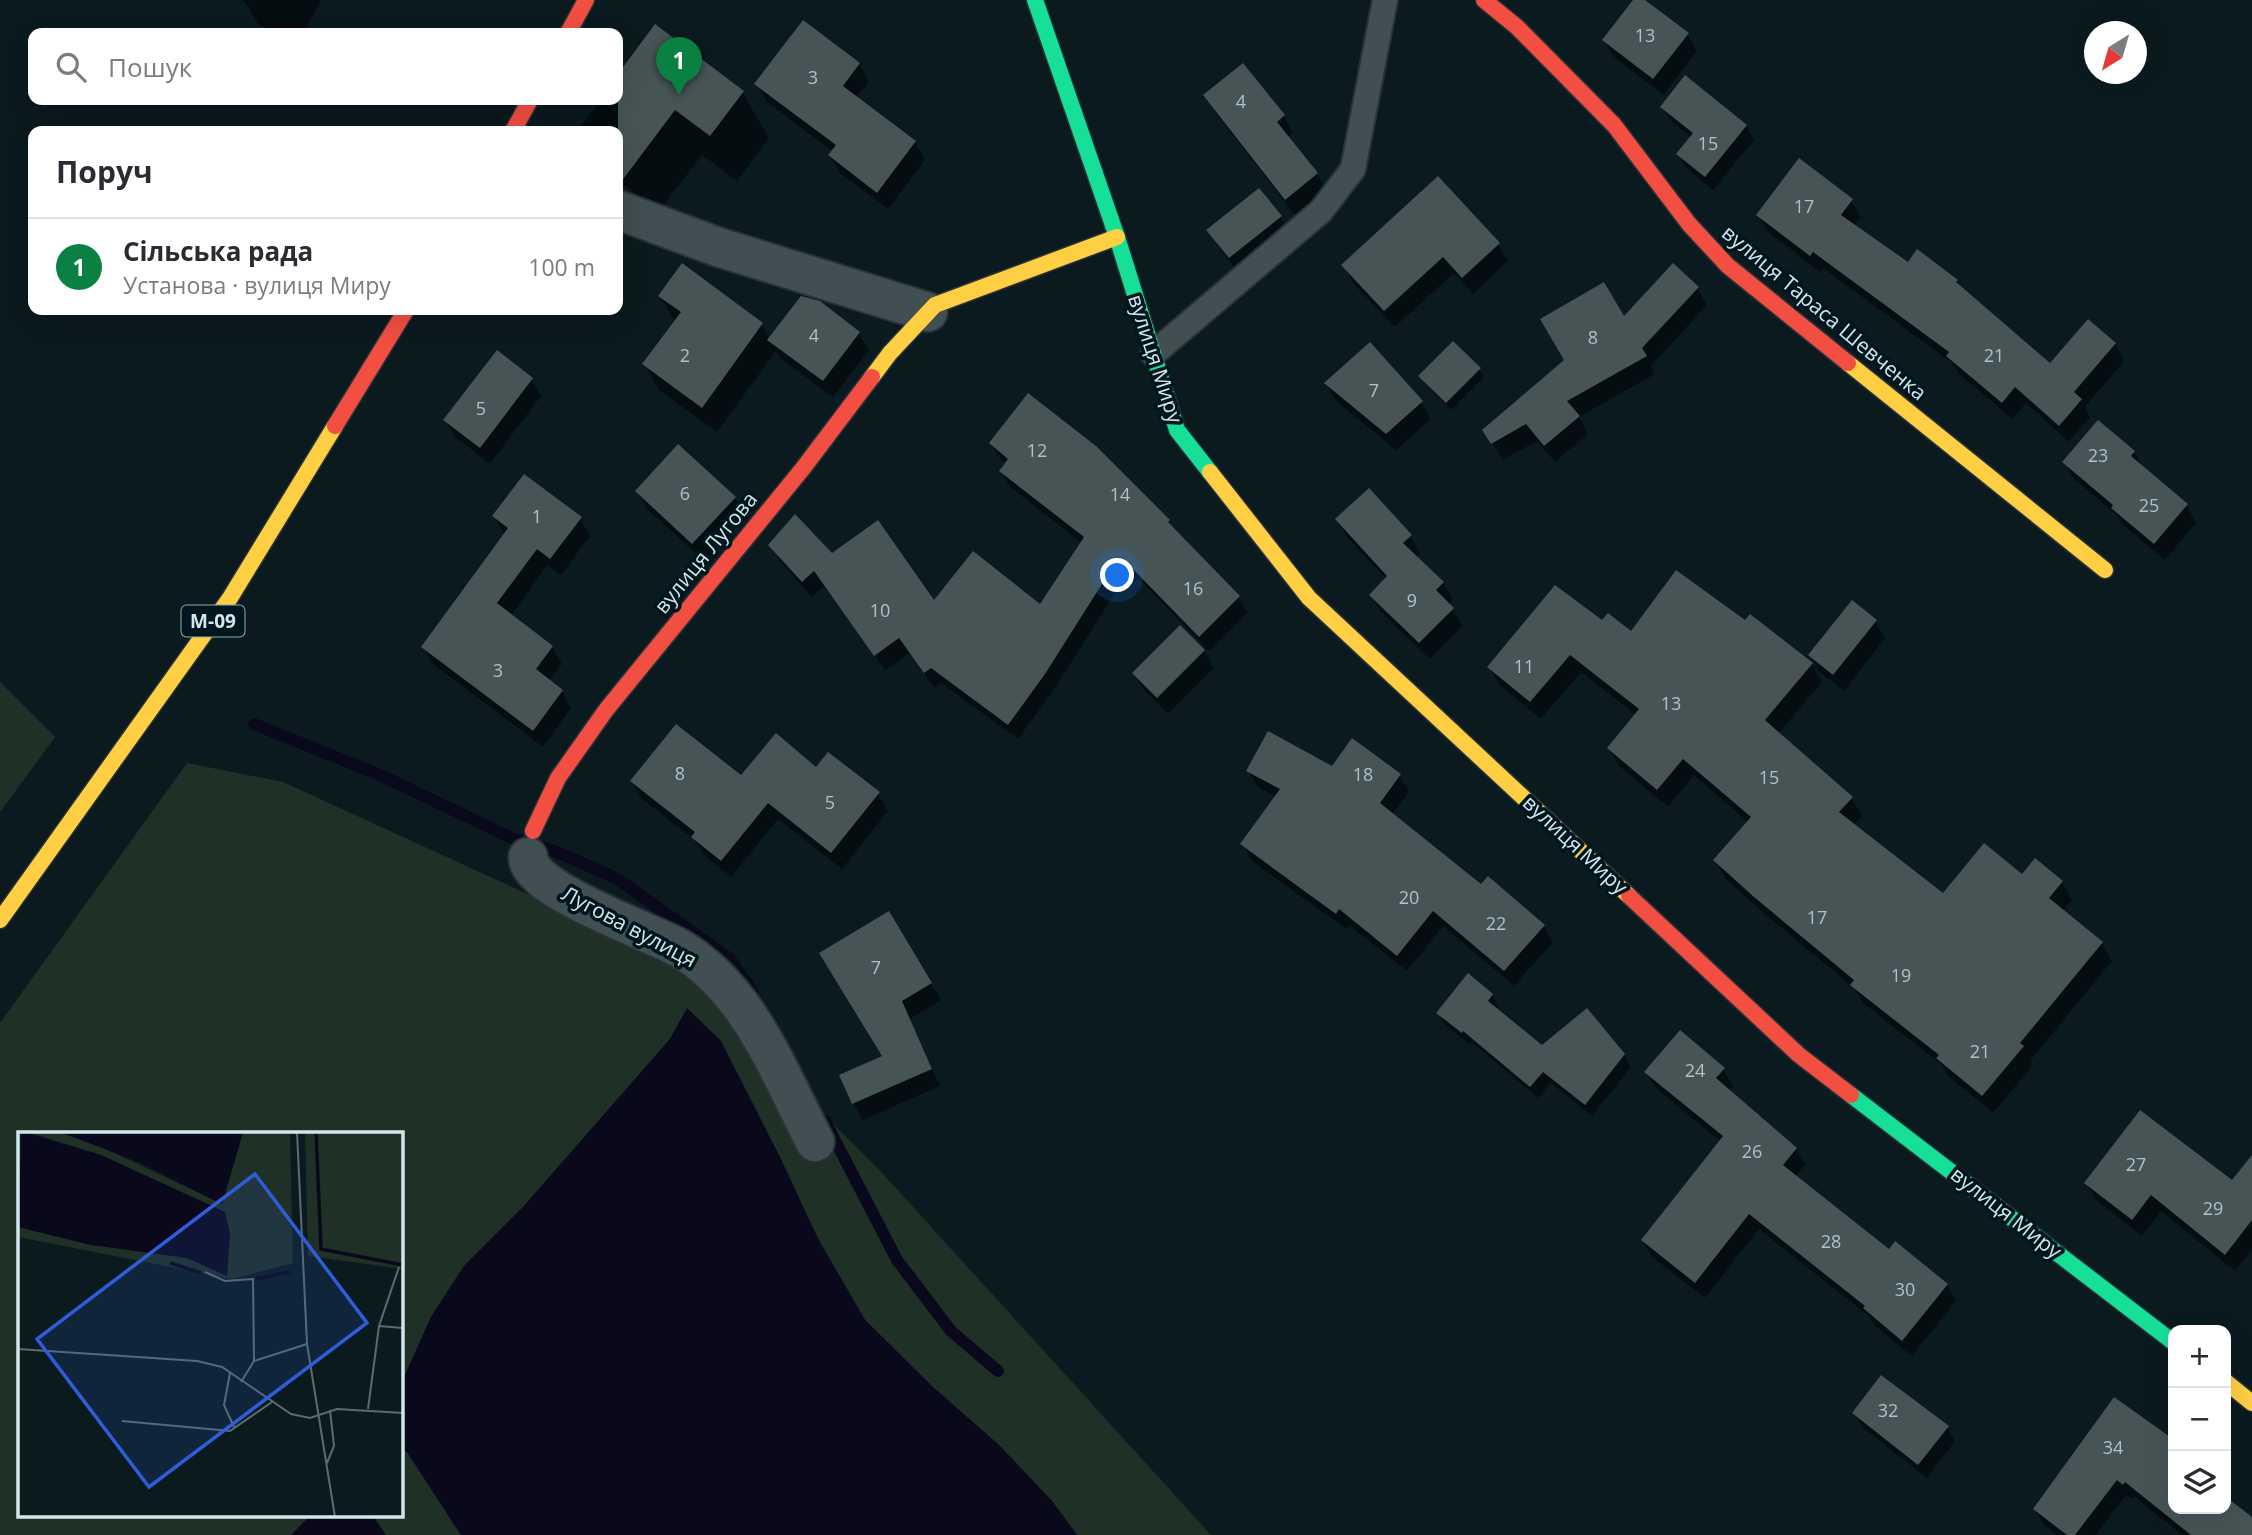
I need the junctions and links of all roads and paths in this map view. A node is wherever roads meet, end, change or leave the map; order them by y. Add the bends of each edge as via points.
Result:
1 (586, 0) edge
2 (1035, 0) edge
3 (1385, 0) edge
4 (1485, 0) edge
5 (571, 28) edge
6 (527, 105) edge
7 (516, 126) edge
8 (623, 212) edge
9 (1118, 237) junction
10 (928, 313) junction
11 (403, 315) edge
12 (1153, 354) junction
13 (2105, 570) dead end
14 (531, 844) joint
15 (0, 920) edge
16 (815, 1142) dead end
17 (2168, 1338) edge
18 (2231, 1386) edge
19 (2252, 1403) edge

1 - 5 main road
2 - 9 main road, вулиця Миру
3 - 12 lane via 1353,169 1321,211
4 - 13 main road, вулиця Тараса Шевченка via 1614,125 1689,224 1728,266
6 - 7 main road
8 - 10 street
9 - 10 main road via 936,304
9 - 12 main road, вулиця Миру
10 - 14 main road, вулиця Лугова via 890,353 804,467 606,710 558,778
11 - 15 main road, М-09 via 230,598
12 - 17 main road, вулиця Миру via 1177,430 1309,598 1800,1055
14 - 16 street, Лугова вулиця via 528,862 540,877 562,893 678,948 724,985 751,1019
18 - 19 main road

